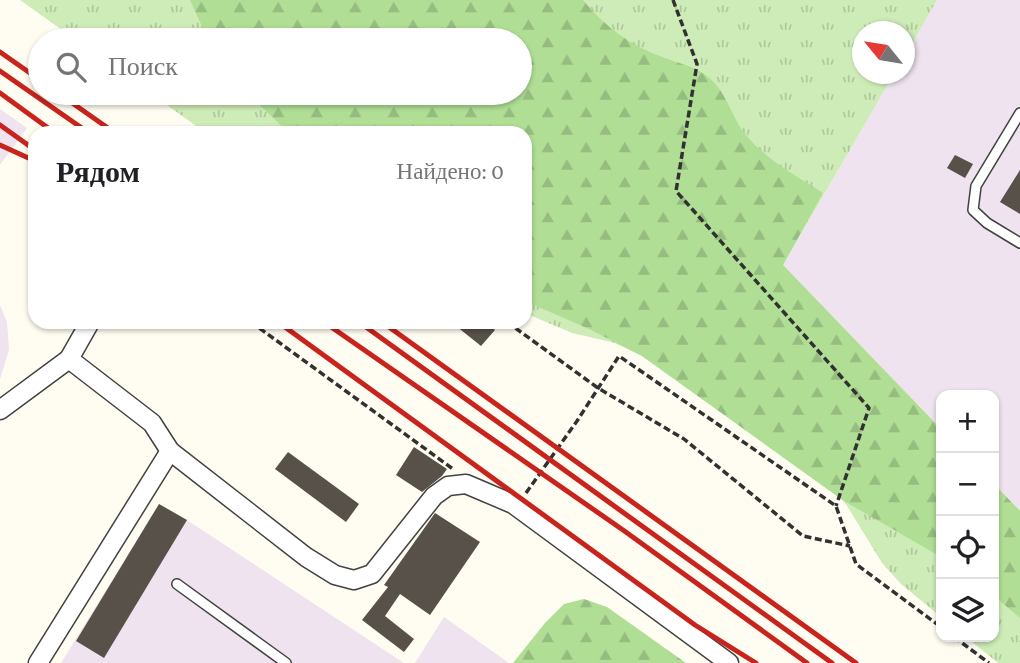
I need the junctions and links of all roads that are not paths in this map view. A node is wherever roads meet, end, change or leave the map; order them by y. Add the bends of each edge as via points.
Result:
1 (1020, 113) edge
2 (1020, 243) edge
3 (85, 329) edge
4 (69, 359) junction
5 (0, 410) edge
6 (170, 451) junction
7 (177, 584) dead end
8 (38, 663) edge
9 (286, 663) edge
10 (729, 663) edge

1 - 2 lane via 976,187 973,210
3 - 4 street
4 - 5 street
4 - 6 street via 152,423
6 - 8 street
6 - 10 street via 306,557 335,575 354,580 372,574 434,495 448,486 466,484 513,504
7 - 9 lane

